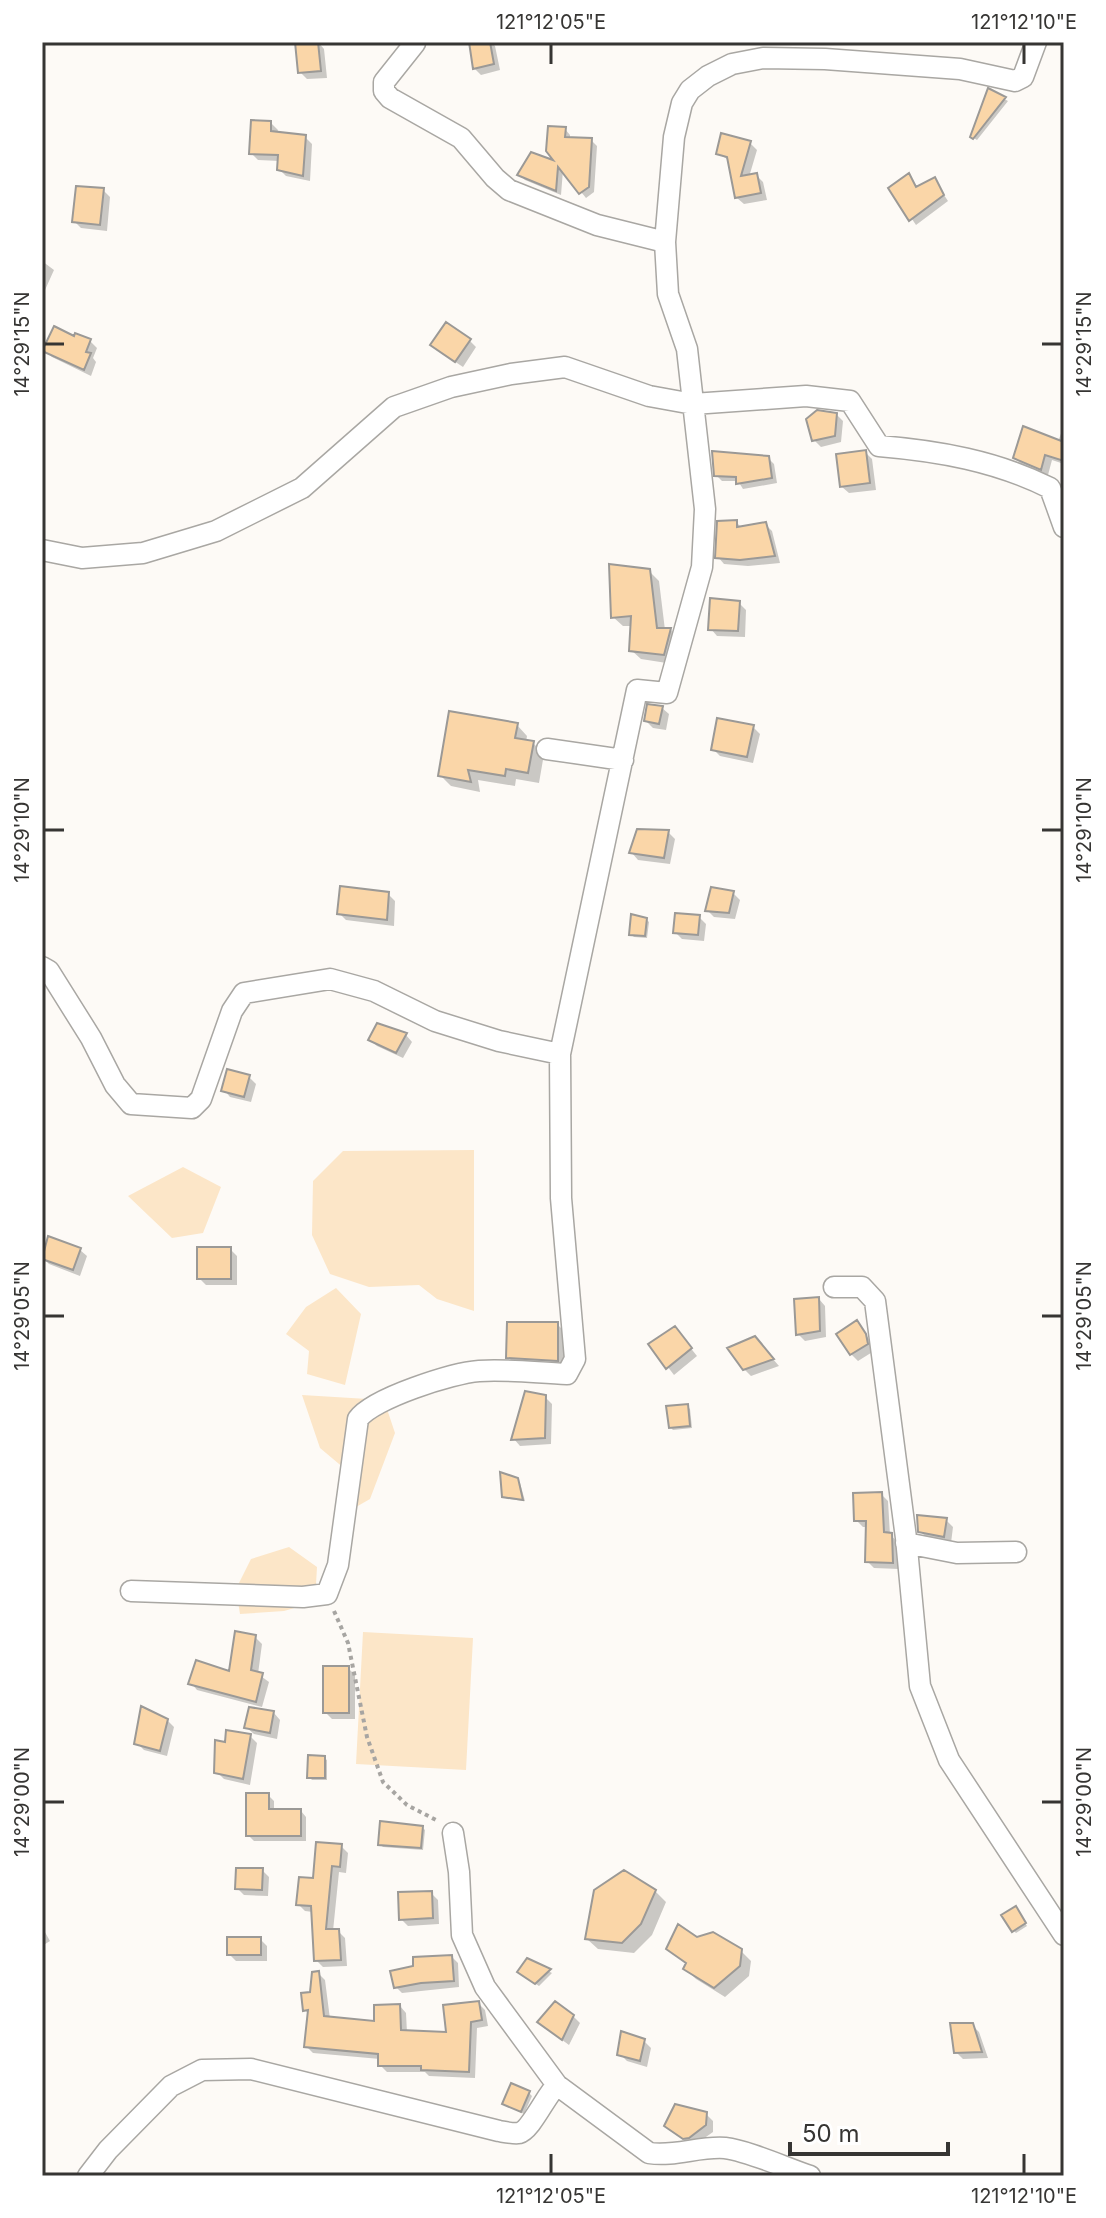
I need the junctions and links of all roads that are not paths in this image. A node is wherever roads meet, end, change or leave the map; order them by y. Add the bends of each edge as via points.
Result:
1 (1036, 42) edge
2 (415, 43) edge
3 (665, 242) junction
4 (693, 404) junction
5 (1064, 527) edge
6 (42, 550) edge
7 (547, 749) dead end
8 (623, 760) junction
9 (42, 967) edge
10 (560, 1054) junction
11 (834, 1287) dead end
12 (906, 1543) junction
13 (1016, 1552) dead end
14 (131, 1591) dead end
15 (453, 1833) road end
16 (1064, 1935) edge
17 (557, 2085) junction
18 (88, 2176) edge
19 (810, 2176) edge

1 - 3 street via 1023,77 1015,81 960,69 825,59 763,58 708,76 682,103
2 - 3 street via 384,82 390,98 461,138 509,190 597,225
3 - 4 street via 668,294 687,349
4 - 5 street via 806,396 850,401 879,446 969,458 1050,488
4 - 6 street via 649,396 565,367 466,383 394,407 302,488 216,531 143,553 82,558
4 - 8 street via 705,509 702,567 667,693 637,690
7 - 8 street
8 - 10 street
9 - 10 street via 131,1104 192,1108 201,1099 232,1011 244,993 330,979 374,991 435,1021
10 - 14 street via 561,1198 575,1359 567,1374 477,1371 403,1391 363,1411 338,1565 327,1594
11 - 12 street via 862,1287 875,1301
12 - 13 street via 957,1553
12 - 16 street via 920,1686 949,1760
15 - 17 street via 462,1935 485,1987
17 - 18 street via 518,2133 251,2069 202,2070 171,2086
17 - 19 street via 649,2153 728,2148

